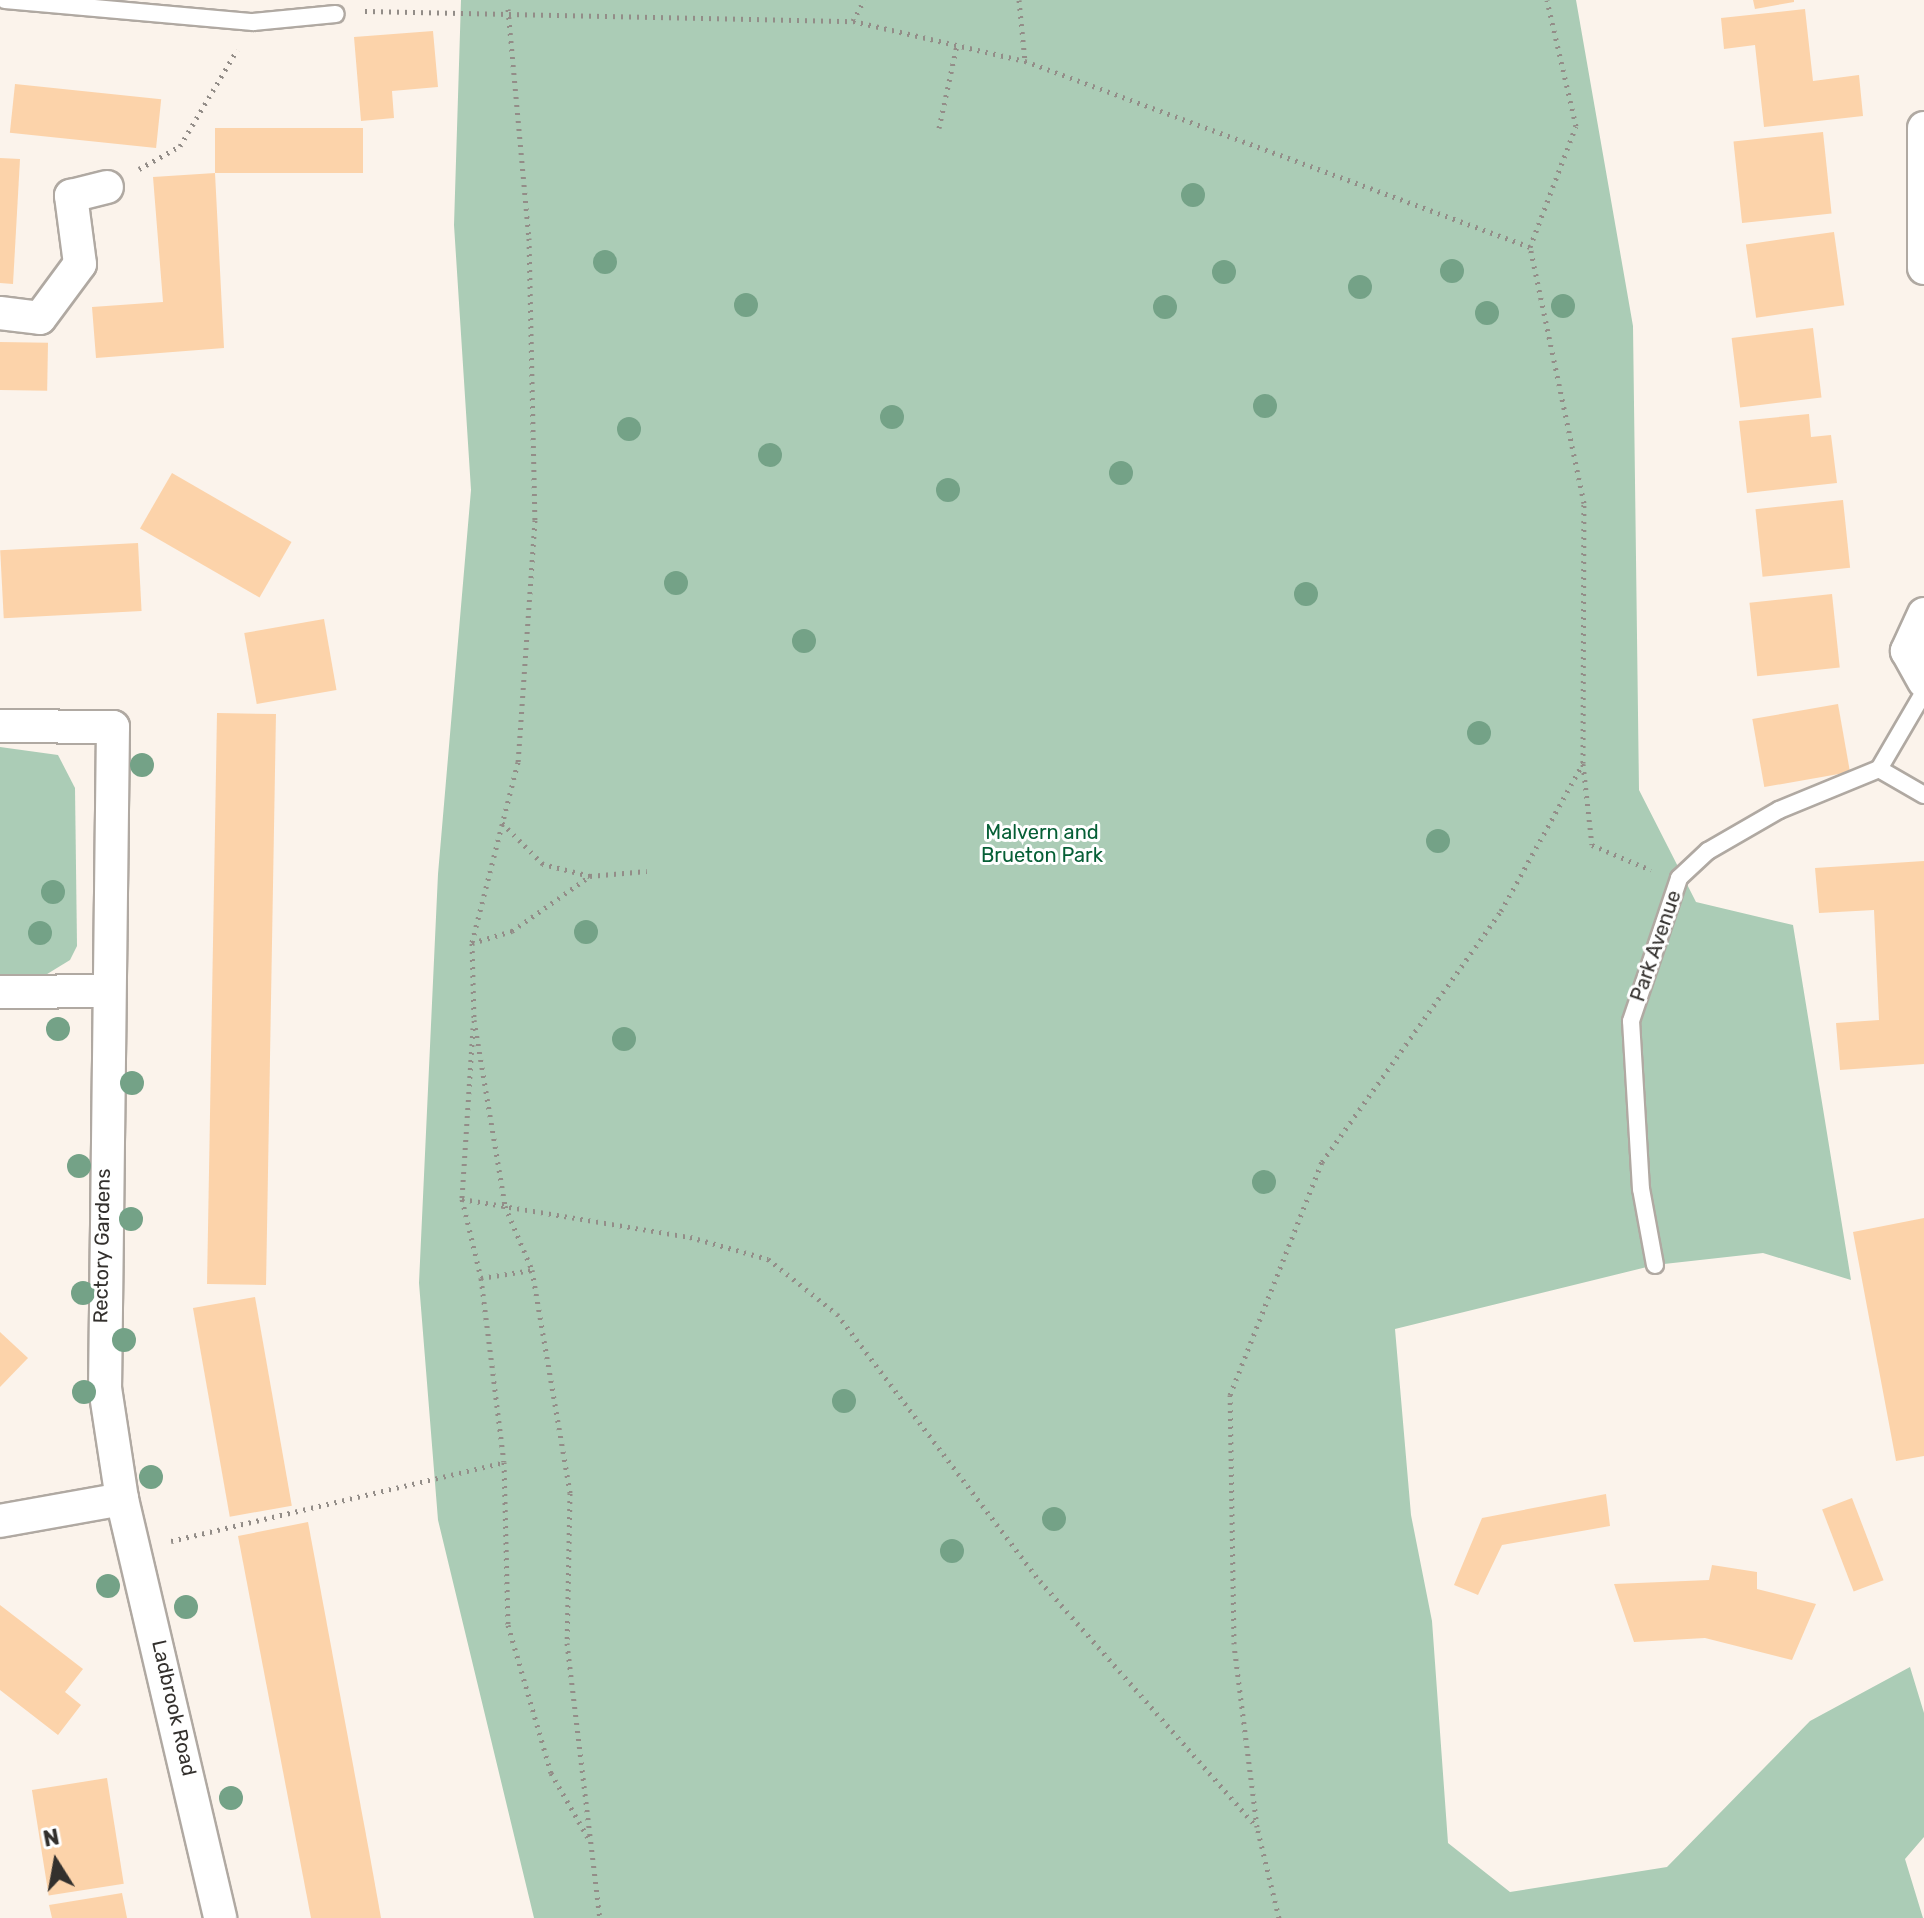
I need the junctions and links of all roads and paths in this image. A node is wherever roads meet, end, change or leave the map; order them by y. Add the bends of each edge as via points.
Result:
1 (5, 0) edge
2 (419, 0) edge
3 (864, 0) edge
4 (1019, 0) edge
5 (1547, 0) edge
6 (410, 7) junction
7 (508, 9) junction
8 (336, 14) joint
9 (853, 21) junction
10 (253, 22) junction
11 (957, 45) junction
12 (1025, 61) junction
13 (939, 128) dead end
14 (1924, 128) edge
15 (107, 187) joint
16 (1530, 247) junction
17 (1924, 268) edge
18 (0, 313) edge
19 (1924, 614) edge
20 (1924, 682) edge
21 (1924, 692) edge
22 (0, 726) edge
23 (1583, 763) junction
24 (1879, 769) junction
25 (1924, 795) edge
26 (501, 821) junction
27 (647, 871) dead end
28 (590, 876) junction
29 (1679, 878) junction
30 (472, 943) junction
31 (105, 991) junction
32 (0, 992) edge
33 (474, 1020) junction
34 (462, 1199) junction
35 (505, 1206) junction
36 (1655, 1265) dead end
37 (532, 1270) junction
38 (481, 1278) junction
39 (504, 1462) junction
40 (122, 1499) junction
41 (0, 1521) edge
42 (135, 1547) junction
43 (1257, 1827) junction
44 (593, 1845) junction
45 (220, 1918) edge
46 (600, 1918) edge
47 (1279, 1918) edge

1 - 10 lane
2 - 6 path
3 - 9 path
4 - 12 path
5 - 16 path via 1576,126
6 - 7 path
6 - 8 path
7 - 9 path
7 - 26 path via 529,238 535,520 518,762
8 - 10 lane
9 - 11 path
10 - 15 path via 180,146
11 - 12 path
11 - 13 path
12 - 16 path
14 - 17 street
15 - 18 street via 71,196 80,264 40,318
16 - 23 path via 1584,503
19 - 20 street via 1907,651
21 - 24 lane
22 - 31 street, Rectory Gardens via 122,722
23 - 29 path via 1592,845
23 - 43 path via 1501,911 1322,1162 1230,1395 1234,1644
24 - 25 lane
24 - 29 lane, Park Avenue via 1779,810 1708,851
26 - 28 path via 543,864
26 - 30 path
27 - 28 path
28 - 30 path via 512,931
29 - 36 lane, Park Avenue via 1631,1021 1641,1189
30 - 33 path
31 - 32 street
31 - 40 street, Rectory Gardens via 101,1339
33 - 34 path
33 - 35 path
34 - 35 path
34 - 38 path
35 - 37 path
35 - 43 path via 690,1237 768,1259 837,1314 1040,1581
37 - 38 path
37 - 44 path via 570,1493 567,1643
38 - 39 path
39 - 42 path
39 - 44 path via 508,1625 551,1773
40 - 41 street
40 - 42 street, Ladbrook Road
42 - 45 street, Ladbrook Road
43 - 47 path
44 - 46 path

